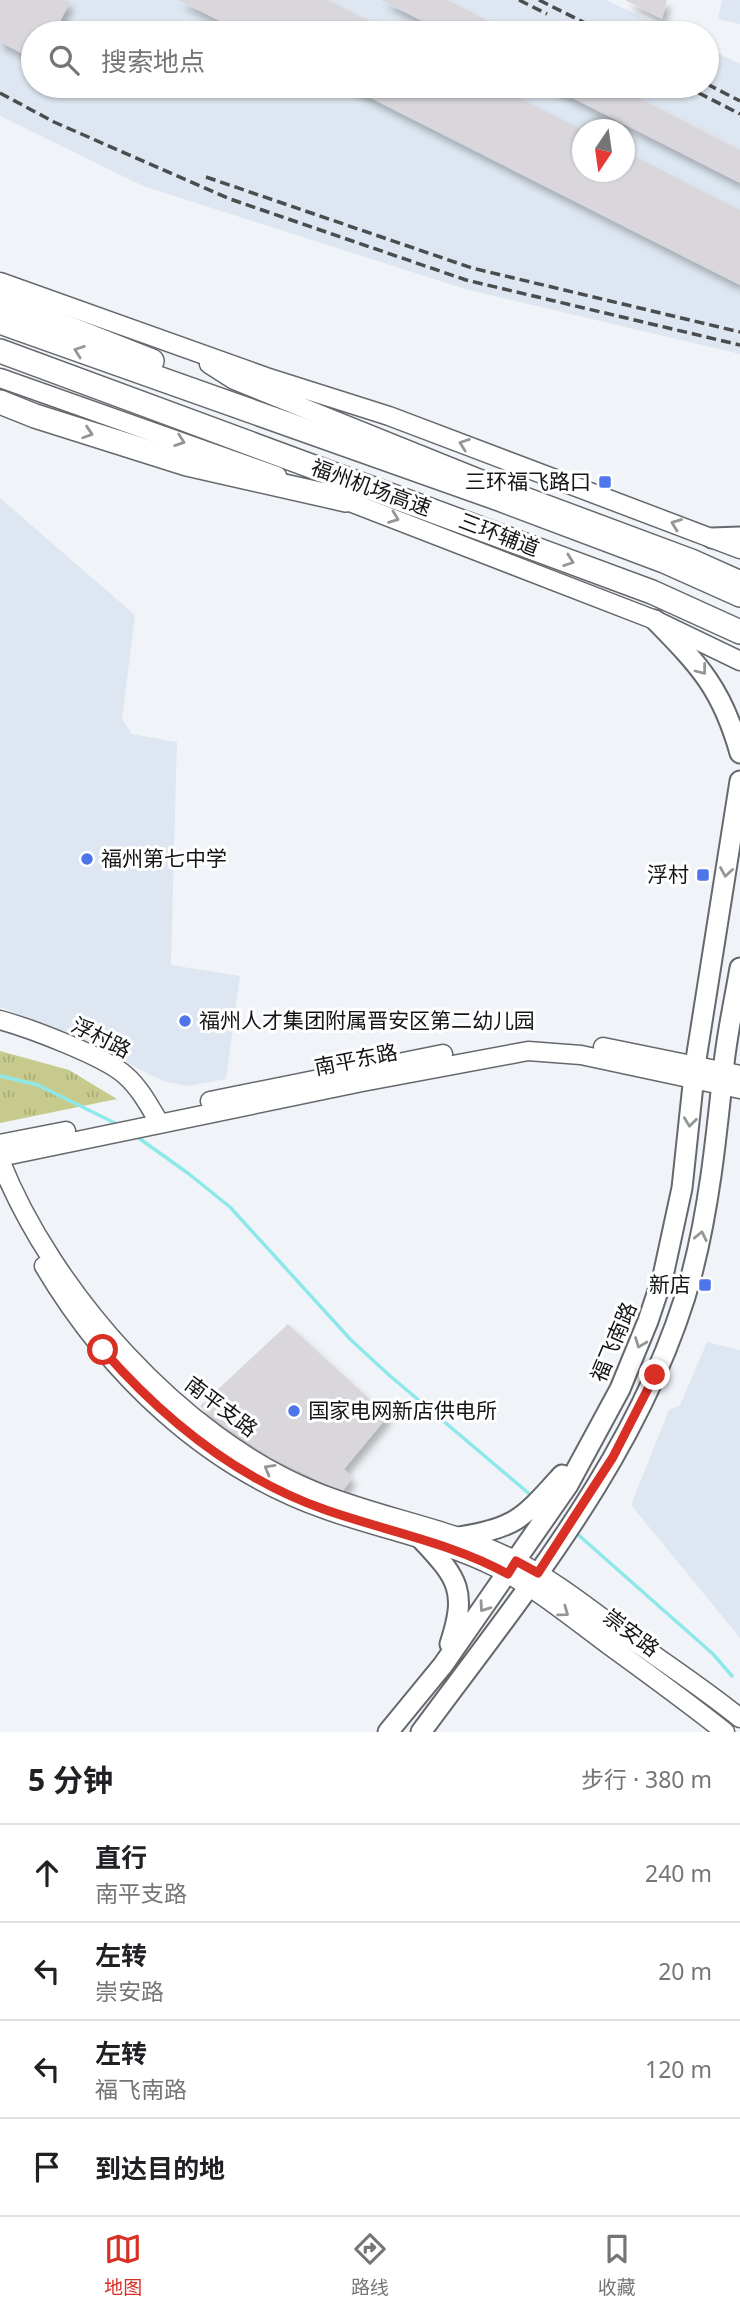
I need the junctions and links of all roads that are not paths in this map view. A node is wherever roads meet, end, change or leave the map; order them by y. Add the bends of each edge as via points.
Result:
1 (0, 282) edge
2 (0, 301) edge
3 (0, 322) edge
4 (179, 346) junction
5 (0, 351) edge
6 (0, 366) edge
7 (0, 378) edge
8 (0, 402) edge
9 (304, 463) junction
10 (499, 499) junction
11 (346, 500) junction
12 (740, 537) edge
13 (712, 538) junction
14 (740, 549) edge
15 (740, 580) edge
16 (740, 595) edge
17 (655, 620) junction
18 (740, 632) edge
19 (740, 661) edge
20 (740, 753) edge
21 (740, 781) edge
22 (740, 968) edge
23 (0, 1020) edge
24 (695, 1073) junction
25 (731, 1080) edge
26 (150, 1120) junction
27 (85, 1133) junction
28 (0, 1144) edge
29 (0, 1159) edge
30 (0, 1187) edge
31 (564, 1481) junction
32 (459, 1537) junction
33 (422, 1540) junction
34 (512, 1567) junction
35 (534, 1580) junction
36 (443, 1665) junction
37 (740, 1718) edge
38 (427, 1728) edge
39 (388, 1732) edge
40 (725, 1732) edge

1 - 4 main road
2 - 10 highway
10 -> 3 highway, 福州机场高速
13 -> 4 main road via 389,416
4 - 15 main road via 234,380
5 - 9 highway, 福州机场高速
6 - 9 highway
7 -> 11 main road, 三环辅道
8 -> 11 highway via 187,464
9 -> 18 highway, 福州机场高速 via 652,592
10 - 16 highway, 福州机场高速
11 -> 17 main road, 三环辅道
12 - 13 main road
13 - 14 main road
17 - 19 main road, 三环辅道
17 -> 20 main road via 710,681 725,707
21 -> 24 main road, 福飞南路
22 - 25 main road
23 - 26 main road, 浮村路 via 109,1064 128,1077
24 - 25 main road, 南平东路
24 - 26 main road, 南平东路 via 583,1044 520,1041 373,1067
24 -> 31 main road, 福飞南路 via 682,1188 658,1296 634,1359 591,1444
35 -> 25 main road via 587,1500 655,1375 681,1308 702,1233
26 - 27 main road, 南平东路
27 - 28 main road, 南平东路
27 - 29 main road, 南平东路
32 -> 29 main road, 南平支路 via 350,1505 291,1481 184,1410 125,1351 66,1280 20,1205
30 - 33 main road, 南平支路 via 72,1309 122,1371 176,1424 216,1455 272,1487 328,1511
31 - 32 main road via 518,1520
31 - 34 main road, 福飞南路
32 - 34 main road, 南平支路
33 - 34 main road, 南平支路
33 - 36 main road via 445,1564 458,1587 457,1622
34 - 35 main road, 崇安路
34 -> 36 main road, 福飞南路
35 - 37 main road, 崇安路
35 - 38 main road
35 -> 40 main road, 崇安路
36 - 39 main road, 福飞南路

